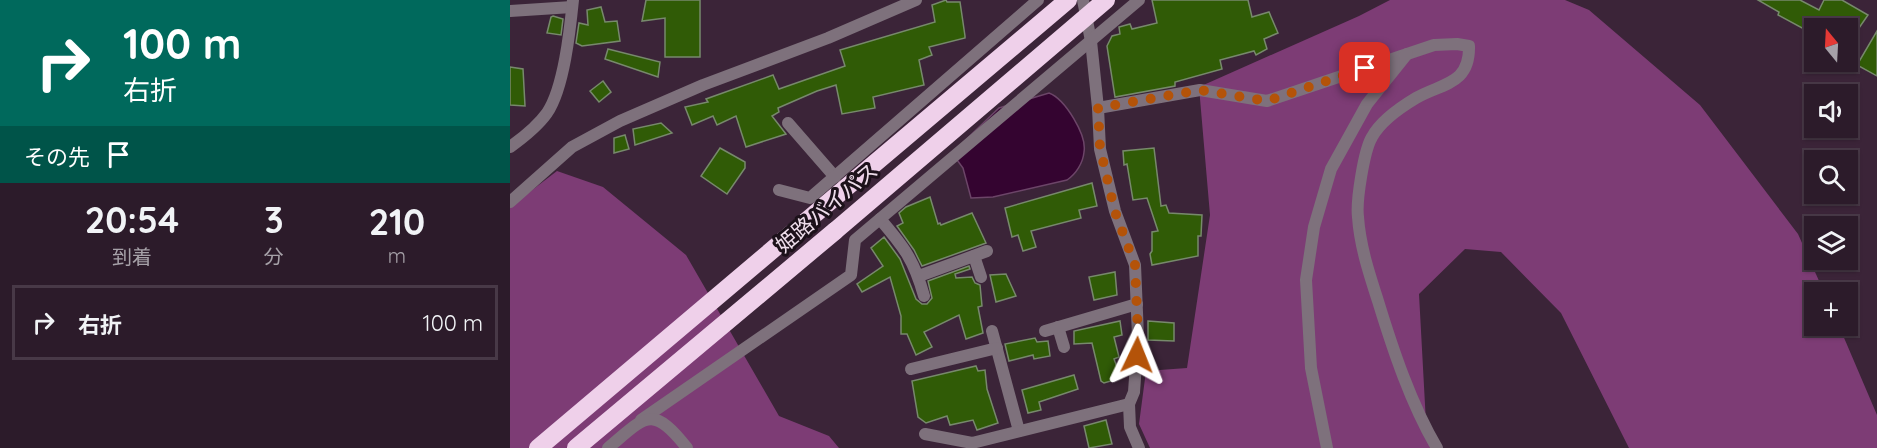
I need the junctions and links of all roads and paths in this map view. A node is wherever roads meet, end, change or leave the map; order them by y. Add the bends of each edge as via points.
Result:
1 (916, 0) edge
2 (1038, 0) edge
3 (1068, 0) edge
4 (1083, 0) edge
5 (1106, 0) edge
6 (1139, 0) edge
7 (572, 4) edge
8 (510, 10) edge
9 (1091, 41) junction
10 (1408, 54) junction
11 (1098, 108) junction
12 (788, 123) dead end
13 (510, 147) edge
14 (835, 177) junction
15 (779, 190) dead end
16 (510, 202) edge
17 (880, 219) junction
18 (987, 251) dead end
19 (974, 256) junction
20 (919, 276) junction
21 (981, 277) dead end
22 (924, 296) dead end
23 (1137, 304) junction
24 (1058, 327) junction
25 (992, 331) dead end
26 (1045, 331) dead end
27 (1064, 347) dead end
28 (997, 348) junction
29 (911, 369) dead end
30 (1130, 404) junction
31 (641, 420) junction
32 (1019, 431) junction
33 (925, 434) dead end
34 (538, 448) edge
35 (576, 448) edge
36 (608, 448) edge
37 (687, 448) edge
38 (1138, 448) edge
39 (1326, 448) edge
40 (1437, 448) edge

1 - 16 street via 620,121 572,147
2 - 14 street
3 - 34 highway, 姫路バイパス
4 - 9 street
5 - 35 highway, 姫路バイパス, bridge
6 - 9 street
7 - 8 street
7 - 13 street via 561,80 548,111
9 - 11 street
9 - 17 street
10 - 11 street via 1267,101 1200,90
10 - 39 street via 1367,104 1331,169 1314,227 1306,280 1311,368
10 - 40 street via 1434,45 1469,46 1469,61 1455,80 1415,98 1371,138 1357,215 1364,255 1396,359
11 - 23 street via 1100,148 1115,212 1135,265
12 - 14 street
14 - 15 street via 810,198
17 - 20 street via 906,249
17 - 31 street via 855,240 851,275
18 - 19 street
19 - 20 street
19 - 21 street
20 - 22 street
23 - 24 street
23 - 30 street via 1138,336
24 - 26 street
24 - 27 street
25 - 28 street
28 - 29 street
28 - 32 street
30 - 32 street
30 - 38 street via 1131,427
31 - 36 street
31 - 37 street via 656,419 672,428
32 - 33 street via 972,443

